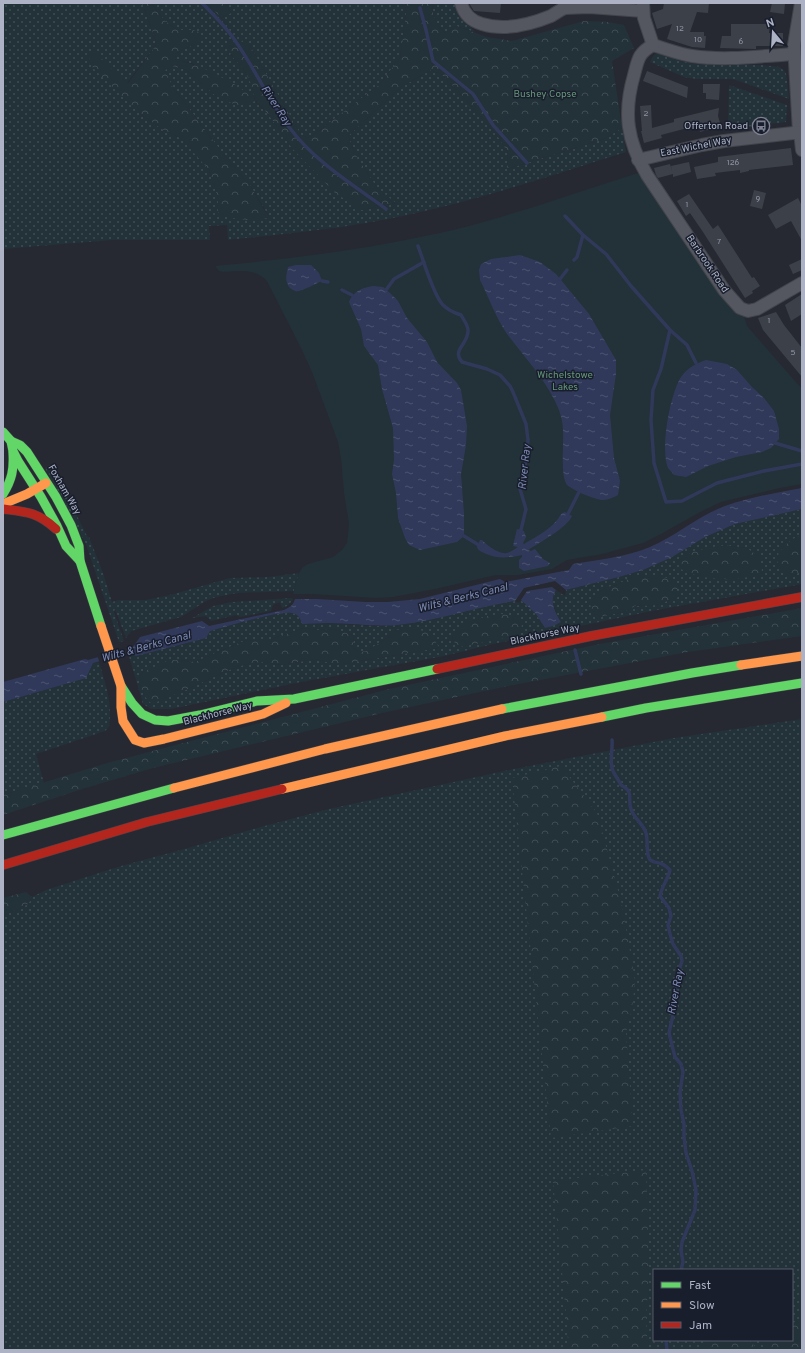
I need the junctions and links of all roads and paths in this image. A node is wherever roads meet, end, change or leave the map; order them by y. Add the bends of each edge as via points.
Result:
1 (461, 3) edge
2 (801, 3) edge
3 (564, 6) edge
4 (643, 7) edge
5 (653, 45) junction
6 (794, 54) junction
7 (800, 132) edge
8 (802, 150) edge
9 (638, 160) junction
10 (802, 283) edge
11 (3, 432) edge
12 (11, 441) junction
13 (13, 451) junction
14 (47, 482) junction
15 (36, 489) junction
16 (3, 494) edge
17 (3, 504) edge
18 (3, 509) edge
19 (61, 535) junction
20 (80, 561) junction
21 (802, 597) edge
22 (802, 656) edge
23 (802, 683) edge
24 (121, 686) junction
25 (294, 699) junction
26 (159, 721) joint
27 (144, 743) joint
28 (3, 835) edge
29 (3, 865) edge

1 - 3 street via 468,17 500,28 512,28 545,18
2 - 6 street
3 - 4 street
4 - 5 street
5 - 6 street via 692,56 712,58
5 - 9 street via 645,49 639,57 628,102 629,127
6 - 7 street
7 - 8 street
7 - 9 street, East Wichel Way via 717,142
9 - 10 street, Barbrook Road via 724,290 740,308 748,311 757,309
11 - 12 main road, Foxham Way
12 - 13 main road, Foxham Way
12 - 14 main road, Foxham Way via 27,452
13 - 15 main road, Foxham Way
13 - 16 main road via 12,478
14 - 15 main road
14 - 20 main road, Foxham Way via 74,530
15 - 17 main road
15 - 19 main road, Foxham Way
18 - 19 main road via 43,517
19 - 20 main road, Foxham Way via 66,546
20 - 24 main road, Foxham Way
21 - 25 main road, Blackhorse Way via 591,636
22 - 28 main road via 692,673 492,711 325,749 145,795
23 - 29 main road via 646,708 505,736 147,822
24 - 26 main road, Foxham Way via 142,714 150,720
24 - 27 main road, Foxham Way via 121,707 127,731 136,740
25 - 26 main road, Blackhorse Way via 258,701 193,717
25 - 27 main road, Blackhorse Way via 263,714

